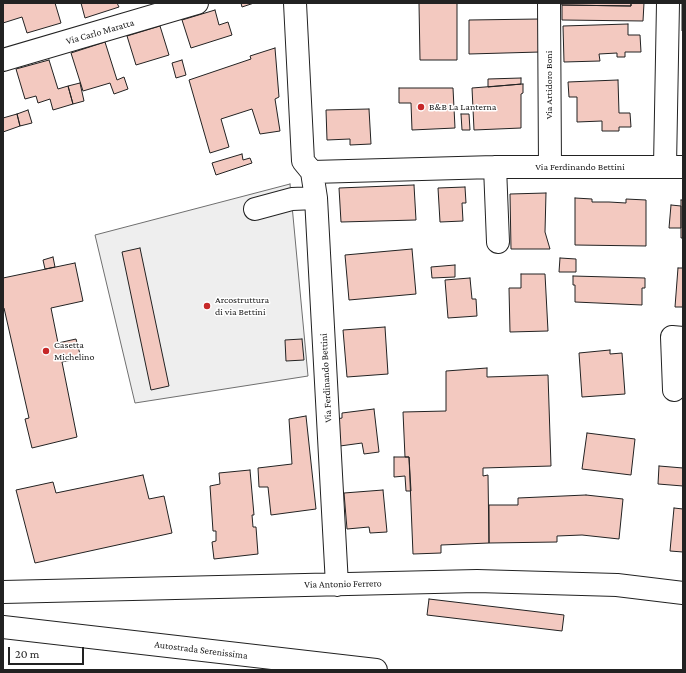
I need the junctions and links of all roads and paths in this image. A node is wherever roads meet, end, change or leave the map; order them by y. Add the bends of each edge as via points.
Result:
1 (197, 3) edge
2 (295, 3) edge
3 (549, 3) edge
4 (668, 3) edge
5 (3, 60) edge
6 (674, 166) edge
7 (495, 167) junction
8 (550, 167) junction
9 (312, 172) junction
10 (316, 198) junction
11 (255, 209) dead end
12 (498, 242) dead end
13 (683, 338) edge
14 (674, 390) dead end
15 (337, 585) junction
16 (3, 592) edge
17 (683, 593) edge
18 (12, 628) edge
19 (376, 670) edge

1 - 5 main road, Via Carlo Maratta
2 - 9 main road, Via Ferdinando Bettini via 303,161
3 - 8 main road, Via Artidoro Boni
4 - 6 main road, Via Ferdinando Bettini
6 - 8 main road, Via Ferdinando Bettini
7 - 8 main road, Via Ferdinando Bettini
7 - 9 main road, Via Ferdinando Bettini
7 - 12 main road
9 - 10 main road, Via Ferdinando Bettini
10 - 11 main road via 292,199
10 - 15 main road, Via Ferdinando Bettini
13 - 14 main road via 672,336
15 - 16 main road, Via Antonio Ferrero
15 - 17 main road, Via Antonio Ferrero via 477,581 617,585
18 - 19 main road, Autostrada Serenissima

